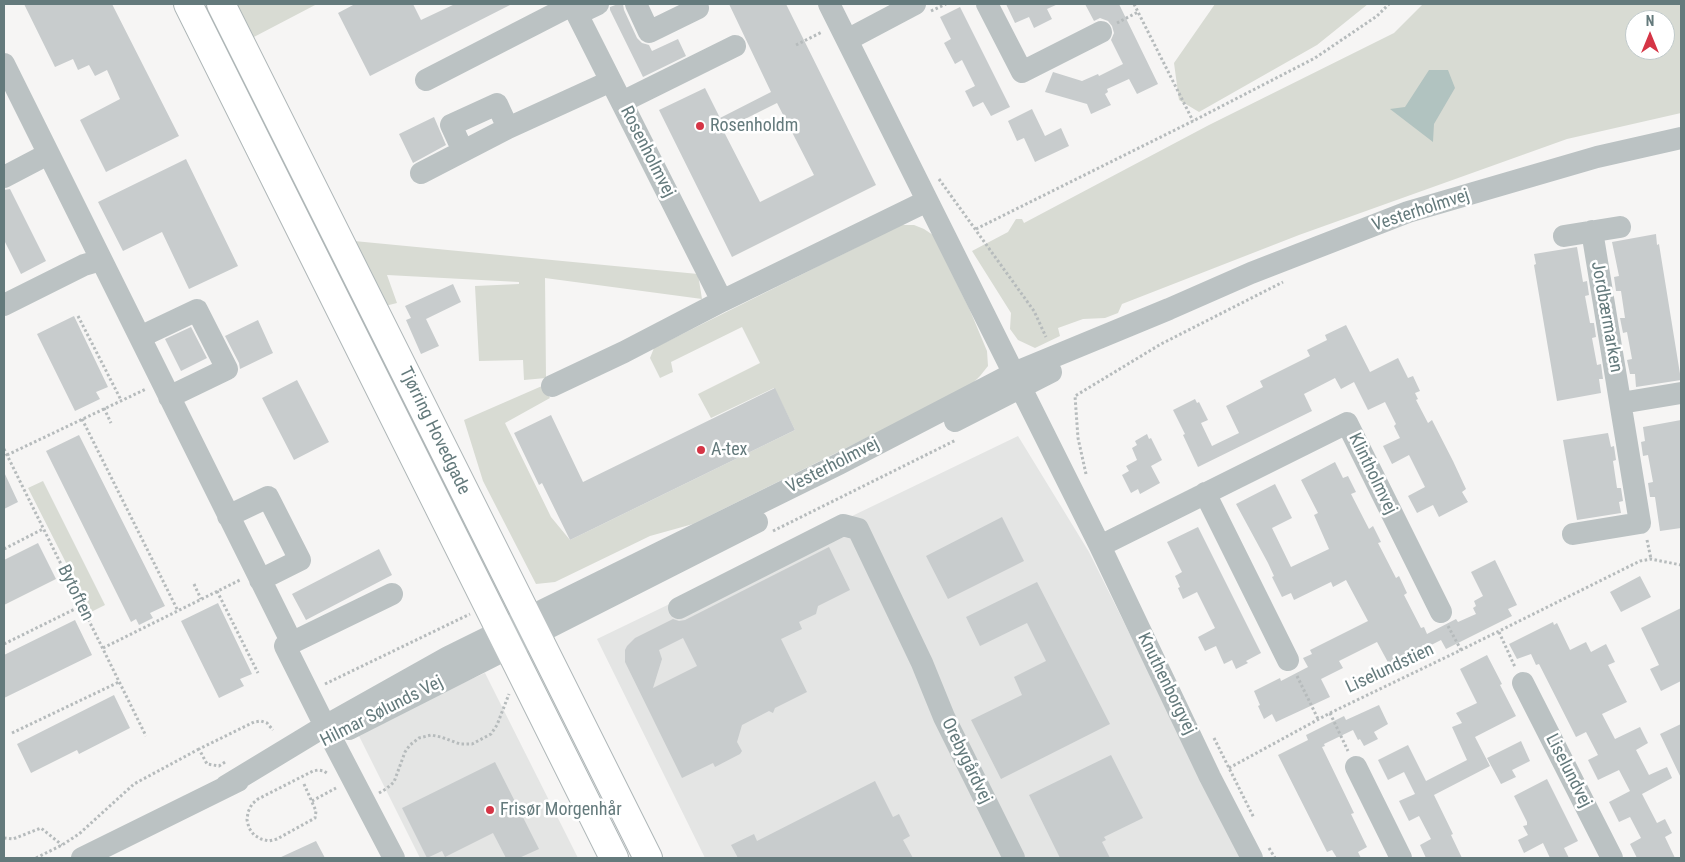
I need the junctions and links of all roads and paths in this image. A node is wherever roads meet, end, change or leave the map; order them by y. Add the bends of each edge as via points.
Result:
1 (188, 4) edge
2 (221, 4) edge
3 (598, 4) edge
4 (636, 4) edge
5 (915, 4) edge
6 (987, 4) edge
7 (1134, 4) edge
8 (1389, 4) edge
9 (574, 8) edge
10 (698, 8) dead end
11 (1138, 12) junction
12 (838, 22) edge
13 (1101, 32) joint
14 (796, 45) dead end
15 (735, 46) dead end
16 (4, 64) edge
17 (426, 80) dead end
18 (611, 81) junction
19 (622, 102) junction
20 (1193, 121) junction
21 (1681, 138) edge
22 (48, 154) junction
23 (9, 169) edge
24 (934, 172) dead end
25 (421, 173) dead end
26 (927, 201) junction
27 (1620, 227) dead end
28 (976, 229) junction
29 (1592, 231) junction
30 (1564, 236) dead end
31 (101, 260) junction
32 (1284, 282) dead end
33 (722, 301) junction
34 (4, 306) edge
35 (78, 316) dead end
36 (140, 337) junction
37 (1046, 338) dead end
38 (1017, 381) junction
39 (552, 386) dead end
40 (165, 388) junction
41 (1681, 393) edge
42 (1076, 396) dead end
43 (121, 400) junction
44 (1621, 403) junction
45 (104, 408) junction
46 (82, 419) junction
47 (111, 423) dead end
48 (5, 452) edge
49 (1205, 493) junction
50 (228, 516) junction
51 (43, 529) junction
52 (1574, 534) dead end
53 (1100, 546) junction
54 (4, 549) edge
55 (1681, 564) edge
56 (258, 576) junction
57 (194, 584) dead end
58 (217, 591) junction
59 (392, 594) dead end
60 (202, 599) junction
61 (81, 606) junction
62 (680, 608) dead end
63 (178, 611) junction
64 (1441, 612) joint
65 (532, 626) junction
66 (500, 630) junction
67 (1499, 632) junction
68 (292, 643) junction
69 (4, 644) edge
70 (103, 648) junction
71 (1462, 650) junction
72 (1288, 660) joint
73 (258, 673) dead end
74 (119, 682) junction
75 (1523, 683) joint
76 (308, 692) junction
77 (1330, 713) junction
78 (1318, 719) junction
79 (273, 730) dead end
80 (328, 732) junction
81 (12, 733) dead end
82 (146, 736) dead end
83 (199, 749) junction
84 (227, 761) dead end
85 (1356, 767) joint
86 (1210, 777) junction
87 (336, 788) dead end
88 (312, 800) dead end
89 (4, 838) edge
90 (62, 845) junction
91 (36, 858) edge
92 (82, 858) edge
93 (394, 858) edge
94 (614, 858) edge
95 (648, 858) edge
96 (1014, 858) edge
97 (1252, 858) edge
98 (1401, 858) edge
99 (1612, 858) edge

1 - 66 main road, Tjørring Hovedgade
2 - 65 main road, Tjørring Hovedgade
3 - 9 street
4 - 10 street via 649,32
5 - 12 street
6 - 13 street via 1022,72
7 - 11 path
8 - 20 path via 1315,58
9 - 17 street
9 - 18 street, Rosenholmvej
11 - 13 path
11 - 20 path
12 - 14 path
12 - 26 street
15 - 19 street
16 - 22 street
18 - 19 street, Rosenholmvej
18 - 25 street via 508,128 497,104 451,124 463,151
19 - 33 street, Rosenholmvej
20 - 28 path
21 - 38 street, Vesterholmvej via 1597,157 1408,212 1251,273
22 - 23 street
22 - 31 street
24 - 28 path
26 - 33 street
26 - 38 street
27 - 29 street
28 - 37 path via 1034,311
29 - 30 street
29 - 44 street, Jordbærmarken
31 - 34 street via 84,265
31 - 36 street
32 - 42 path via 1161,344
33 - 39 street
35 - 43 path
36 - 40 street
36 - 40 street via 197,310 227,369
38 - 53 street, Knuthenborgvej
38 - 65 street, Vesterholmvej
40 - 43 path
40 - 50 street
41 - 44 street
43 - 45 path
44 - 52 street, Jordbærmarken via 1640,524
45 - 46 path
45 - 47 path
46 - 48 path
46 - 63 path
48 - 51 path, Bytoften
49 - 53 street, Klintholmvej
49 - 64 street, Klintholmvej via 1347,423
49 - 72 street
50 - 56 street
50 - 56 street via 268,497 300,560
51 - 54 path
51 - 61 path, Bytoften
53 - 86 street, Knuthenborgvej
55 - 67 path, Liselundstien via 1650,559 1640,561
56 - 58 path
56 - 68 street
57 - 60 path
58 - 60 path
58 - 73 path
59 - 68 street
60 - 63 path
61 - 69 path
61 - 70 path, Bytoften
62 - 96 street, Orebygårdvej via 843,525 858,529 944,717
63 - 70 path
64 - 71 path, Liselundstien
65 - 66 street, Vesterholmvej
65 - 95 main road, Tjørring Hovedgade
66 - 76 path via 473,612
66 - 80 street, Hilmar Sølunds Vej via 448,657
66 - 94 main road, Tjørring Hovedgade
67 - 71 path, Liselundstien
67 - 75 path
68 - 76 street via 285,646
70 - 74 path, Bytoften
71 - 77 path, Liselundstien
72 - 78 path
74 - 81 path
74 - 82 path, Bytoften
75 - 99 street, Liselundvej
76 - 80 street
77 - 78 path, Liselundstien
77 - 85 path, Liselundstien
78 - 86 path, Liselundstien
79 - 83 path via 267,723 254,722
80 - 92 street, Hilmar Sølunds Vej
80 - 93 street
83 - 84 path via 207,764 218,766
83 - 90 path via 134,784
85 - 98 street
86 - 97 street, Knuthenborgvej
87 - 88 path
89 - 90 path via 13,839 41,828
90 - 91 path

